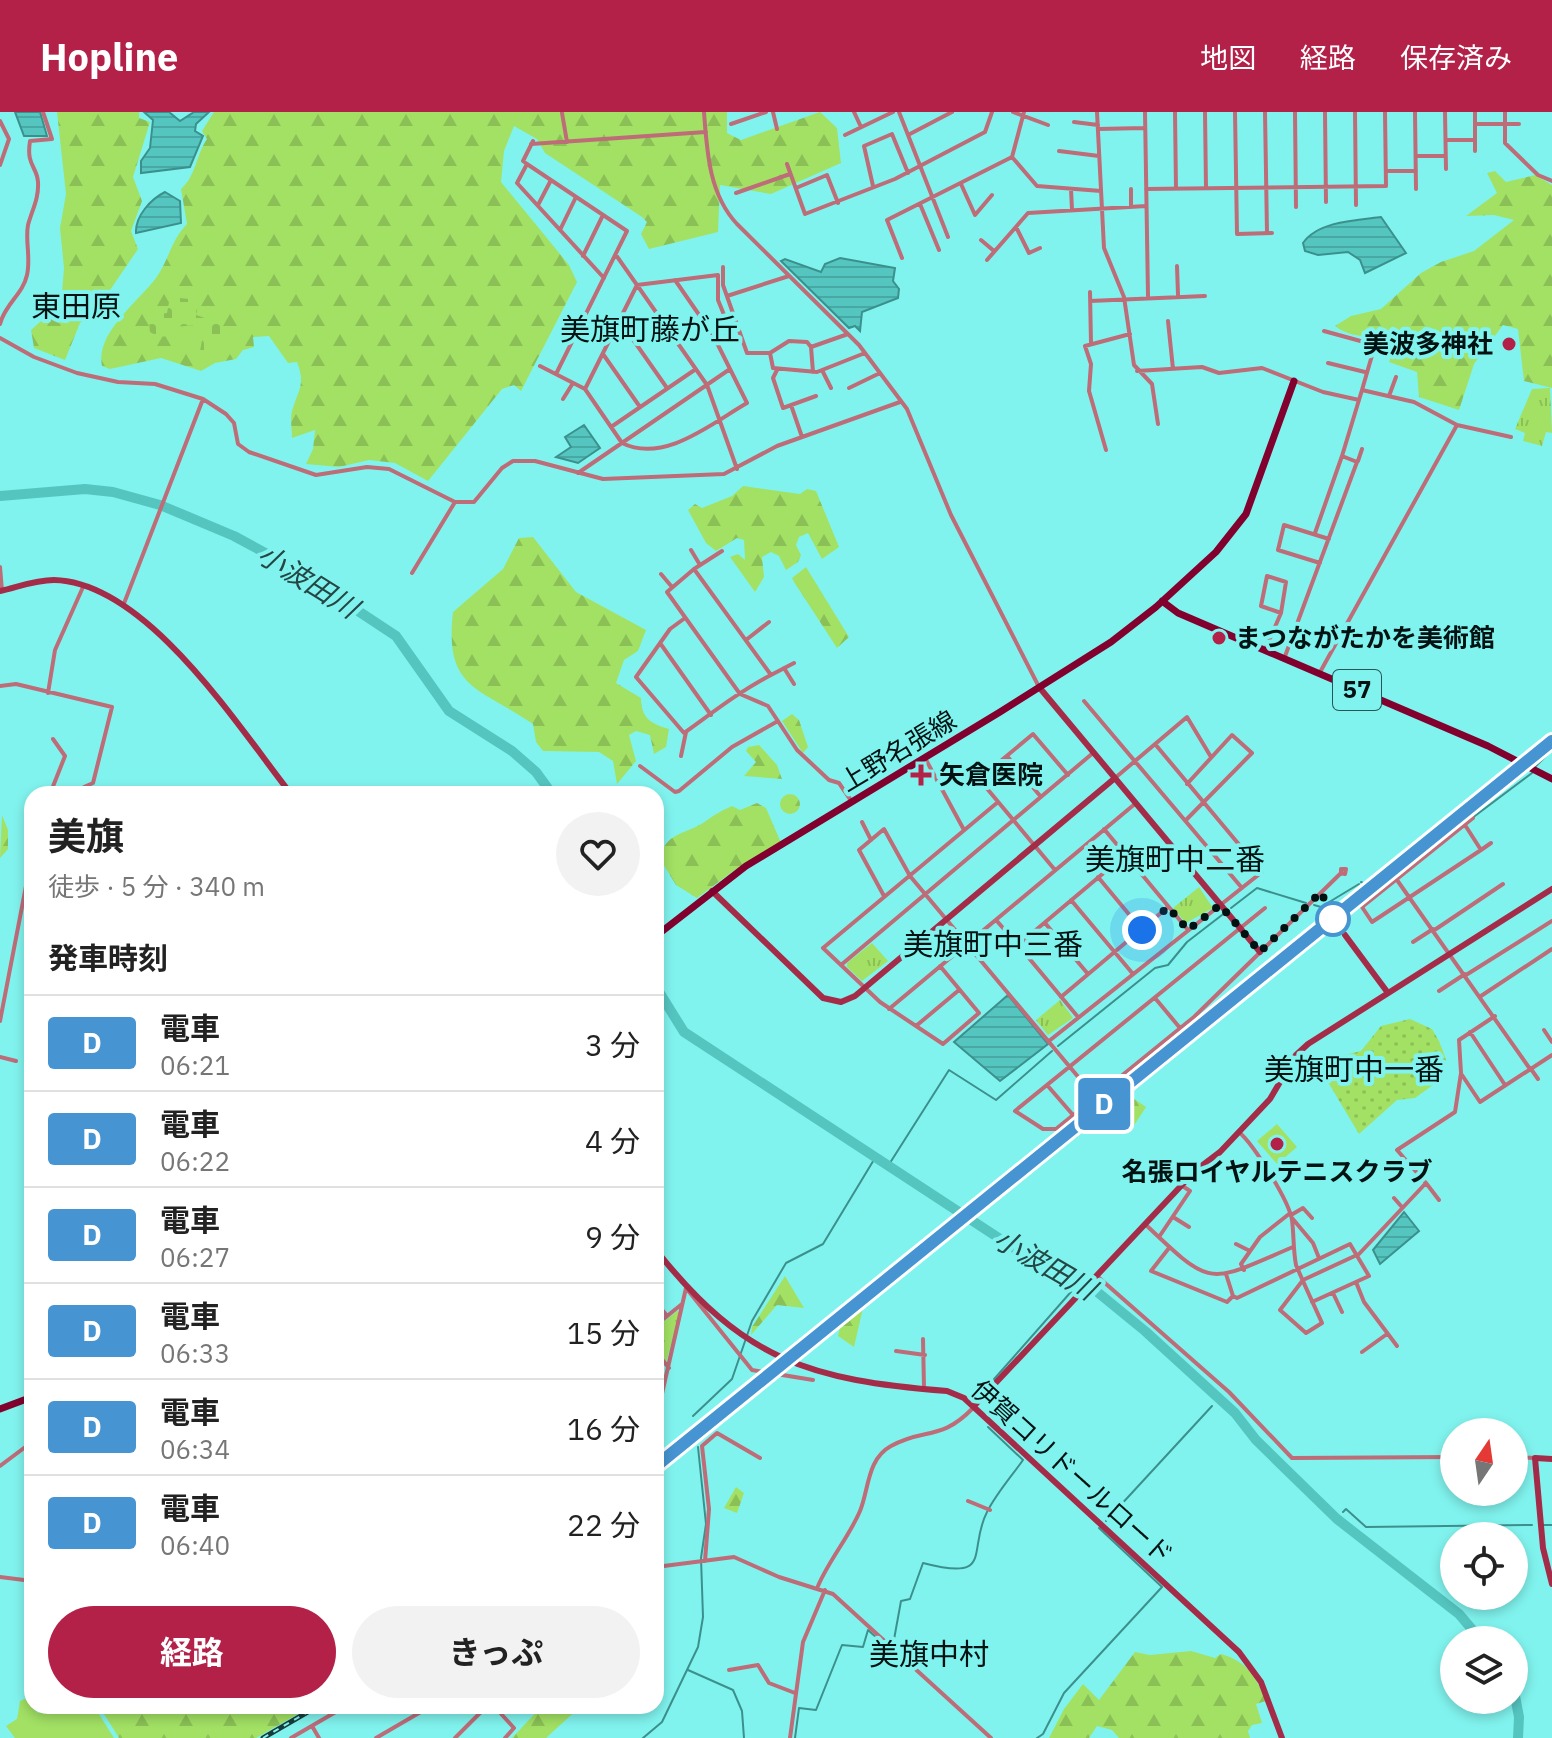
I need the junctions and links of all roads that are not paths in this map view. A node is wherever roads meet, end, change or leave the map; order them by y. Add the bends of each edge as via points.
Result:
1 (43, 112) edge
2 (704, 112) edge
3 (766, 112) edge
4 (854, 112) edge
5 (896, 112) edge
6 (936, 112) edge
7 (952, 112) edge
8 (992, 112) edge
9 (1013, 112) edge
10 (1097, 112) edge
11 (1145, 112) edge
12 (1175, 112) edge
13 (1205, 112) edge
14 (1235, 112) edge
15 (1265, 112) edge
16 (1295, 112) edge
17 (1325, 112) edge
18 (1355, 112) edge
19 (1385, 112) edge
20 (1415, 112) edge
21 (1445, 112) edge
22 (1475, 112) edge
23 (1505, 112) edge
24 (562, 113) edge
25 (775, 113) edge
26 (1024, 114) edge
27 (938, 119) junction
28 (0, 121) edge
29 (1074, 122) dead end
30 (731, 124) dead end
31 (1475, 124) junction
32 (1505, 124) junction
33 (1519, 124) dead end
34 (1048, 125) dead end
35 (861, 127) junction
36 (1098, 127) junction
37 (1145, 128) junction
38 (777, 129) dead end
39 (706, 132) junction
40 (845, 135) dead end
41 (908, 135) junction
42 (1445, 140) junction
43 (1475, 140) junction
44 (567, 142) junction
45 (1059, 151) dead end
46 (1475, 151) dead end
47 (1099, 156) junction
48 (1416, 156) junction
49 (1445, 156) junction
50 (1012, 157) junction
51 (527, 164) junction
52 (787, 164) dead end
53 (0, 165) edge
54 (920, 166) junction
55 (824, 168) dead end
56 (1446, 169) dead end
57 (1386, 171) junction
58 (1416, 171) junction
59 (908, 173) junction
60 (791, 174) junction
61 (827, 175) junction
62 (551, 180) junction
63 (1552, 181) edge
64 (961, 184) junction
65 (873, 186) junction
66 (1326, 187) junction
67 (1356, 187) junction
68 (796, 188) junction
69 (1206, 188) junction
70 (1236, 188) junction
71 (1266, 188) junction
72 (1296, 188) junction
73 (1071, 189) junction
74 (1131, 189) dead end
75 (1146, 189) junction
76 (1176, 189) junction
77 (1416, 189) dead end
78 (1101, 191) junction
79 (736, 193) dead end
80 (992, 195) dead end
81 (576, 197) junction
82 (933, 198) junction
83 (1326, 202) dead end
84 (838, 203) junction
85 (920, 204) junction
86 (538, 205) junction
87 (1356, 205) dead end
88 (1146, 206) junction
89 (1131, 207) junction
90 (1296, 207) dead end
91 (1102, 208) junction
92 (1072, 210) junction
93 (603, 215) junction
94 (1016, 227) junction
95 (560, 230) junction
96 (948, 237) dead end
97 (981, 240) dead end
98 (1040, 248) dead end
99 (939, 250) dead end
100 (994, 251) junction
101 (616, 255) junction
102 (583, 256) junction
103 (902, 258) dead end
104 (987, 260) dead end
105 (1177, 266) dead end
106 (723, 267) dead end
107 (789, 276) junction
108 (604, 278) junction
109 (675, 280) junction
110 (637, 285) junction
111 (1090, 292) dead end
112 (727, 296) junction
113 (1148, 296) junction
114 (1178, 296) junction
115 (1205, 296) dead end
116 (1124, 297) junction
117 (1090, 301) junction
118 (620, 320) junction
119 (1168, 321) dead end
120 (0, 324) edge
121 (1324, 331) dead end
122 (848, 334) junction
123 (1130, 334) junction
124 (0, 338) edge
125 (717, 343) junction
126 (1091, 344) junction
127 (811, 347) junction
128 (770, 353) junction
129 (865, 353) junction
130 (603, 354) junction
131 (1328, 363) dead end
132 (540, 366) dead end
133 (696, 369) junction
134 (730, 369) junction
135 (1173, 369) junction
136 (777, 370) junction
137 (822, 370) junction
138 (1136, 371) junction
139 (813, 372) junction
140 (1366, 372) junction
141 (880, 373) junction
142 (556, 374) junction
143 (1396, 377) dead end
144 (1294, 381) junction
145 (573, 383) junction
146 (707, 385) junction
147 (667, 388) junction
148 (831, 388) dead end
149 (849, 388) dead end
150 (585, 389) junction
151 (1362, 390) junction
152 (816, 396) dead end
153 (1389, 396) junction
154 (203, 399) junction
155 (563, 399) dead end
156 (1359, 400) junction
157 (900, 402) junction
158 (791, 405) junction
159 (640, 407) junction
160 (718, 419) junction
161 (1158, 424) dead end
162 (1457, 425) junction
163 (611, 427) junction
164 (802, 437) junction
165 (1511, 437) dead end
166 (622, 443) junction
167 (1362, 449) dead end
168 (1106, 450) dead end
169 (1342, 456) junction
170 (1357, 462) junction
171 (737, 469) junction
172 (578, 473) junction
173 (455, 502) junction
174 (1315, 534) junction
175 (1329, 539) junction
176 (691, 550) dead end
177 (722, 551) dead end
178 (1320, 563) junction
179 (701, 565) junction
180 (0, 567) edge
181 (694, 569) junction
182 (412, 573) dead end
183 (661, 574) dead end
184 (83, 587) junction
185 (672, 587) junction
186 (1, 591) edge
187 (1162, 601) junction
188 (123, 606) junction
189 (1281, 613) junction
190 (685, 618) junction
191 (769, 622) dead end
192 (746, 640) junction
193 (660, 643) junction
194 (1265, 650) junction
195 (1284, 659) junction
196 (794, 663) dead end
197 (784, 668) junction
198 (1319, 674) junction
199 (771, 675) junction
200 (794, 684) dead end
201 (0, 686) edge
202 (1039, 687) junction
203 (48, 693) junction
204 (740, 694) junction
205 (1084, 701) dead end
206 (711, 715) junction
207 (778, 721) junction
208 (686, 732) junction
209 (53, 739) dead end
210 (1155, 744) junction
211 (1093, 753) junction
212 (681, 756) dead end
213 (1007, 756) junction
214 (924, 758) junction
215 (1211, 758) junction
216 (1135, 760) junction
217 (640, 766) dead end
218 (1068, 775) junction
219 (1115, 778) junction
220 (1552, 779) edge
221 (1187, 784) junction
222 (53, 786) edge
223 (86, 786) edge
224 (285, 786) edge
225 (1041, 797) junction
226 (852, 802) junction
227 (998, 802) junction
228 (1136, 803) junction
229 (1205, 804) junction
230 (1473, 818) dead end
231 (1014, 820) junction
232 (1186, 820) junction
233 (862, 822) dead end
234 (1465, 825) junction
235 (1104, 829) junction
236 (964, 830) junction
237 (871, 840) junction
238 (1491, 843) dead end
239 (1035, 845) junction
240 (1481, 850) junction
241 (1125, 855) junction
242 (1055, 870) junction
243 (1341, 873) dead end
244 (910, 876) junction
245 (1098, 877) junction
246 (1397, 880) junction
247 (1503, 884) dead end
248 (1242, 888) junction
249 (1552, 889) edge
250 (712, 891) junction
251 (925, 894) junction
252 (24, 896) edge
253 (884, 896) junction
254 (1409, 897) junction
255 (1071, 900) junction
256 (1220, 905) junction
257 (1168, 907) junction
258 (1265, 908) dead end
259 (946, 919) junction
260 (996, 920) junction
261 (1552, 921) edge
262 (1045, 923) junction
263 (1240, 928) junction
264 (664, 930) edge
265 (1142, 930) junction
266 (1188, 930) junction
267 (1433, 930) junction
268 (1345, 935) dead end
269 (1413, 942) dead end
270 (967, 944) junction
271 (1018, 945) junction
272 (1552, 949) edge
273 (1115, 952) junction
274 (1260, 952) junction
275 (1450, 954) junction
276 (841, 965) junction
277 (940, 966) junction
278 (1088, 974) junction
279 (1133, 974) junction
280 (1466, 974) junction
281 (864, 988) junction
282 (959, 990) junction
283 (1439, 991) dead end
284 (1388, 993) junction
285 (1481, 996) junction
286 (1061, 997) junction
287 (1155, 998) junction
288 (889, 1009) junction
289 (1495, 1016) junction
290 (1078, 1017) junction
291 (0, 1021) edge
292 (916, 1026) junction
293 (1180, 1028) junction
294 (1544, 1030) dead end
295 (1470, 1032) junction
296 (1049, 1041) junction
297 (1552, 1042) edge
298 (1552, 1055) edge
299 (0, 1057) edge
300 (16, 1061) dead end
301 (1070, 1066) junction
302 (1530, 1069) junction
303 (1461, 1073) junction
304 (1538, 1079) dead end
305 (1047, 1085) junction
306 (1505, 1085) junction
307 (1095, 1097) junction
308 (1073, 1115) junction
309 (1239, 1132) junction
310 (1426, 1183) junction
311 (1181, 1185) junction
312 (1394, 1198) dead end
313 (1439, 1200) dead end
314 (1401, 1206) junction
315 (1291, 1216) junction
316 (1173, 1217) junction
317 (1312, 1218) dead end
318 (1145, 1224) junction
319 (1189, 1227) dead end
320 (1159, 1237) junction
321 (1236, 1244) dead end
322 (1293, 1247) junction
323 (1169, 1248) junction
324 (1250, 1251) junction
325 (1359, 1254) junction
326 (1319, 1258) junction
327 (664, 1260) edge
328 (1298, 1268) junction
329 (1244, 1270) junction
330 (1226, 1274) junction
331 (1094, 1277) junction
332 (1303, 1280) junction
333 (1356, 1282) junction
334 (686, 1288) junction
335 (1333, 1292) junction
336 (1233, 1296) junction
337 (685, 1302) junction
338 (1312, 1302) junction
339 (664, 1312) edge
340 (1342, 1312) dead end
341 (667, 1316) junction
342 (664, 1318) edge
343 (1387, 1334) junction
344 (923, 1339) dead end
345 (1397, 1346) dead end
346 (896, 1351) dead end
347 (1366, 1352) dead end
348 (925, 1355) junction
349 (664, 1362) edge
350 (669, 1368) junction
351 (813, 1380) dead end
352 (664, 1388) edge
353 (924, 1388) junction
354 (24, 1400) edge
355 (974, 1406) junction
356 (0, 1409) edge
357 (24, 1448) edge
358 (1440, 1457) edge
359 (760, 1458) dead end
360 (1528, 1458) edge
361 (1535, 1458) junction
362 (1552, 1459) edge
363 (0, 1466) edge
364 (968, 1501) dead end
365 (989, 1509) dead end
366 (702, 1561) junction
367 (664, 1566) edge
368 (0, 1577) edge
369 (24, 1580) edge
370 (1552, 1584) edge
371 (818, 1586) junction
372 (825, 1590) junction
373 (729, 1670) dead end
374 (795, 1693) junction
375 (332, 1714) edge
376 (417, 1714) edge
377 (479, 1714) edge
378 (501, 1714) edge
379 (312, 1726) junction
380 (291, 1738) edge
381 (319, 1738) edge
382 (376, 1738) edge
383 (455, 1738) edge
384 (505, 1738) edge
385 (790, 1738) edge
386 (991, 1738) edge
387 (1282, 1738) edge

1 - 120 street via 52,139 31,140 29,145 38,192 28,226 28,272
2 - 39 street
3 - 30 street
4 - 35 street
5 - 35 street
5 - 41 street
6 - 27 street
7 - 27 street
8 - 54 street via 984,133
9 - 26 street
10 - 36 street
11 - 37 street
12 - 76 street
13 - 69 street
14 - 70 street
15 - 71 street
16 - 72 street
17 - 66 street
18 - 67 street
19 - 57 street
20 - 48 street
21 - 42 street
22 - 31 street
23 - 32 street
24 - 44 street
25 - 38 street
26 - 34 street
26 - 50 street
27 - 41 street
28 - 53 street via 9,139
29 - 36 street
31 - 32 street
31 - 43 street
32 - 33 street
32 - 63 street via 1505,143 1533,171
35 - 40 street
36 - 37 street
36 - 47 street
37 - 75 street
39 - 44 street
39 - 107 street via 710,171 722,204
41 - 54 street
42 - 43 street
42 - 49 street
43 - 46 street
44 - 51 street via 532,142 523,161
45 - 47 street
47 - 78 street
48 - 49 street
48 - 58 street
49 - 56 street
50 - 64 street
50 - 73 street via 1034,185
51 - 62 street
51 - 86 street via 517,183
52 - 60 street
54 - 59 street
54 - 82 street
55 - 61 street
57 - 58 street
57 - 67 street via 1386,186
58 - 77 street
59 - 65 street
59 - 65 street via 892,134 864,146
60 - 68 street
60 - 79 street
61 - 68 street
61 - 84 street
62 - 81 street
62 - 86 street
64 - 80 street via 975,215
64 - 82 street
65 - 84 street
66 - 67 street
66 - 72 street
66 - 83 street
67 - 87 street
68 - 84 street via 805,214
69 - 70 street
69 - 76 street
70 - 71 street
70 - 71 street via 1237,234 1270,233
71 - 72 street
72 - 90 street
73 - 78 street
73 - 92 street
74 - 89 street
75 - 76 street
75 - 88 street
78 - 91 street
81 - 93 street
81 - 95 street
82 - 85 street
82 - 96 street
85 - 99 street
85 - 103 street via 887,220
86 - 95 street
88 - 89 street
88 - 113 street
89 - 91 street
91 - 92 street
91 - 116 street via 1104,248
92 - 94 street via 1030,212
93 - 101 street via 627,231
93 - 102 street
94 - 98 street via 1029,253
94 - 100 street
95 - 102 street
97 - 100 street
100 - 104 street
101 - 108 street
101 - 110 street
102 - 108 street
105 - 114 street
106 - 112 street
107 - 112 street
107 - 122 street
108 - 142 street
109 - 110 street
109 - 125 street
109 - 125 street via 718,275 718,300 731,332
110 - 118 street
110 - 133 street
111 - 117 street
112 - 128 street via 747,353
113 - 114 street
113 - 116 street
114 - 115 street
116 - 117 street
116 - 123 street
117 - 126 street
118 - 130 street
118 - 147 street
119 - 135 street
121 - 140 street via 1375,345
122 - 127 street
122 - 129 street
123 - 126 street
123 - 138 street
124 - 154 street via 77,373 155,384
125 - 134 street
126 - 168 street via 1085,346 1091,364 1089,391
127 - 128 street via 792,340
127 - 139 street
128 - 136 street
129 - 137 street
129 - 141 street
130 - 150 street
130 - 159 street
131 - 140 street
132 - 142 street
133 - 146 street
133 - 147 street
134 - 146 street
134 - 160 street via 747,403
135 - 138 street
135 - 144 street via 1202,367 1219,373 1262,368
136 - 139 street
136 - 158 street via 773,378 783,408
137 - 139 street
137 - 148 street
138 - 161 street via 1152,384
140 - 151 street
141 - 149 street
141 - 157 street
142 - 145 street
143 - 153 street
144 - 156 street
144 - 187 main road, 上野名張線 via 1246,514 1222,546
145 - 150 street
145 - 155 street
146 - 160 street
146 - 166 street
147 - 159 street
150 - 163 street
151 - 153 street
151 - 156 street
152 - 158 street
153 - 162 street via 1414,402
154 - 173 street via 234,423 238,444 249,452 316,475 389,469
154 - 188 street
156 - 169 street
157 - 164 street
157 - 202 street
158 - 164 street
159 - 163 street
160 - 166 street via 671,447
160 - 171 street
162 - 165 street
162 - 198 street
163 - 166 street
164 - 171 street
166 - 172 street
167 - 170 street
169 - 170 street
169 - 174 street
170 - 175 street
171 - 172 street via 712,476 603,479
172 - 173 street via 513,461 477,501
173 - 182 street
174 - 175 street
174 - 178 street via 1284,525 1278,550
175 - 178 street
176 - 179 street
177 - 179 street
178 - 195 street
179 - 181 street
180 - 186 street
181 - 185 street
181 - 192 street
183 - 185 street
184 - 186 street via 55,580
184 - 188 street
184 - 203 street via 55,650
185 - 190 street via 667,592
187 - 194 main road, 57
187 - 202 main road, 上野名張線 via 1131,628
188 - 224 street via 170,644
189 - 189 street via 1286,582 1267,576 1261,606
189 - 194 street
190 - 193 street
190 - 204 street
191 - 192 street
192 - 199 street
193 - 206 street
193 - 208 street via 636,677
194 - 195 main road, 57
195 - 198 main road, 57
196 - 197 street
197 - 199 street
197 - 200 street
198 - 220 main road, 57
199 - 204 street
201 - 203 street via 16,684
202 - 211 street
202 - 214 main road, 上野名張線
203 - 223 street via 112,707 93,783
204 - 206 street
204 - 207 street via 768,706
205 - 216 street
206 - 208 street
207 - 217 street via 732,747 679,791
207 - 226 street via 797,750 839,783
208 - 212 street
209 - 222 street via 65,756
210 - 215 street via 1187,717
210 - 216 street
210 - 221 street
211 - 218 street
211 - 219 street
213 - 218 street via 1033,734
213 - 225 street
213 - 227 street via 979,779
214 - 226 main road, 上野名張線
214 - 236 street
215 - 221 street
215 - 229 street via 1232,735 1252,753
216 - 219 street
216 - 232 street
218 - 225 street
219 - 228 street
219 - 239 street
221 - 229 street
225 - 231 street
226 - 250 main road, 上野名張線
227 - 231 street
227 - 236 street
228 - 235 street
228 - 256 street
229 - 232 street
229 - 248 street via 1262,872
230 - 234 street
231 - 239 street
231 - 251 street
232 - 248 street
233 - 237 street
234 - 240 street
234 - 246 street
235 - 241 street
235 - 242 street
236 - 244 street
237 - 244 street via 884,829
237 - 253 street via 859,850
238 - 240 street
239 - 242 street
239 - 259 street
240 - 254 street
241 - 245 street
241 - 257 street
242 - 260 street
243 - 274 street
244 - 251 street
244 - 253 street
245 - 255 street
245 - 265 street
246 - 254 street
246 - 254 street via 1362,907 1372,922
247 - 267 street
248 - 256 street
249 - 275 street
250 - 264 main road, 上野名張線
250 - 281 street via 823,998 841,1002
251 - 259 street
251 - 276 street
252 - 291 street
253 - 276 street via 823,948
254 - 267 street
255 - 262 street
255 - 273 street
256 - 263 street
256 - 266 street
257 - 265 street
257 - 266 street
258 - 263 street
259 - 270 street
259 - 281 street
260 - 270 street
260 - 271 street
261 - 280 street
262 - 271 street
262 - 278 street
263 - 274 street
263 - 287 street
265 - 273 street
266 - 279 street
267 - 269 street
267 - 275 street
268 - 284 street
270 - 277 street
270 - 296 street
271 - 286 street
272 - 285 street
273 - 278 street
273 - 279 street
274 - 293 street
275 - 280 street
275 - 284 street
276 - 281 street
277 - 282 street
277 - 288 street
278 - 286 street
279 - 290 street
280 - 283 street
280 - 285 street
281 - 288 street
282 - 292 street
282 - 292 street via 979,1013 943,1044
284 - 309 street via 1301,1050 1274,1094
285 - 289 street
286 - 290 street
287 - 293 street
287 - 301 street
288 - 292 street
289 - 295 street
289 - 302 street
290 - 296 street
293 - 307 street
294 - 297 street
295 - 303 street via 1459,1040
295 - 306 street
296 - 301 street
298 - 302 street
299 - 300 street
301 - 305 street
301 - 307 street
302 - 304 street
302 - 306 street
303 - 306 street via 1480,1102
303 - 310 street via 1455,1112 1397,1150
305 - 308 street
305 - 308 street via 1015,1111 1043,1129 1056,1129
307 - 308 street
309 - 311 street
309 - 315 street
310 - 313 street
310 - 314 street
311 - 316 street via 1190,1191
311 - 318 street
312 - 314 street
314 - 325 street
315 - 317 street via 1303,1208
315 - 322 street
315 - 324 street via 1260,1237
315 - 326 street
316 - 319 street
316 - 320 street
318 - 320 street
318 - 331 street
320 - 323 street
321 - 324 street
322 - 328 street
322 - 329 street
323 - 330 street via 1203,1274
323 - 336 street via 1151,1271 1227,1302
324 - 329 street via 1241,1264
325 - 326 street via 1350,1244
325 - 332 street
325 - 333 street via 1370,1271
326 - 328 street
327 - 334 street, 伊賀コリドールロード
328 - 332 street
328 - 336 street
329 - 330 street
330 - 336 street
331 - 355 street
331 - 358 street via 1238,1400 1292,1458
332 - 338 street
332 - 338 street via 1280,1310 1306,1333 1322,1323
333 - 335 street
333 - 343 street
334 - 337 street
334 - 351 street via 744,1361 760,1372
334 - 353 street, 伊賀コリドールロード via 745,1340 819,1373
335 - 338 street
335 - 340 street
337 - 341 street
337 - 350 street
339 - 341 street
341 - 342 street
343 - 345 street
343 - 347 street
344 - 348 street
346 - 348 street
348 - 353 street
349 - 350 street
350 - 352 street
353 - 355 street, 伊賀コリドールロード via 955,1393
354 - 356 main road
355 - 371 street via 954,1427 884,1450 872,1469 860,1511
355 - 387 street, 伊賀コリドールロード via 1239,1652 1261,1682
357 - 363 street
359 - 366 street via 717,1433 702,1446 709,1509
360 - 361 street
361 - 362 street
361 - 370 street via 1543,1548
364 - 365 street
366 - 367 street
366 - 371 street via 734,1557 779,1577
368 - 369 street
371 - 372 street
372 - 374 street via 803,1642
372 - 386 street
373 - 374 street via 758,1665 769,1683
374 - 385 street
375 - 379 street
376 - 382 street
377 - 383 street
378 - 384 street via 514,1728
379 - 380 street
379 - 381 street

